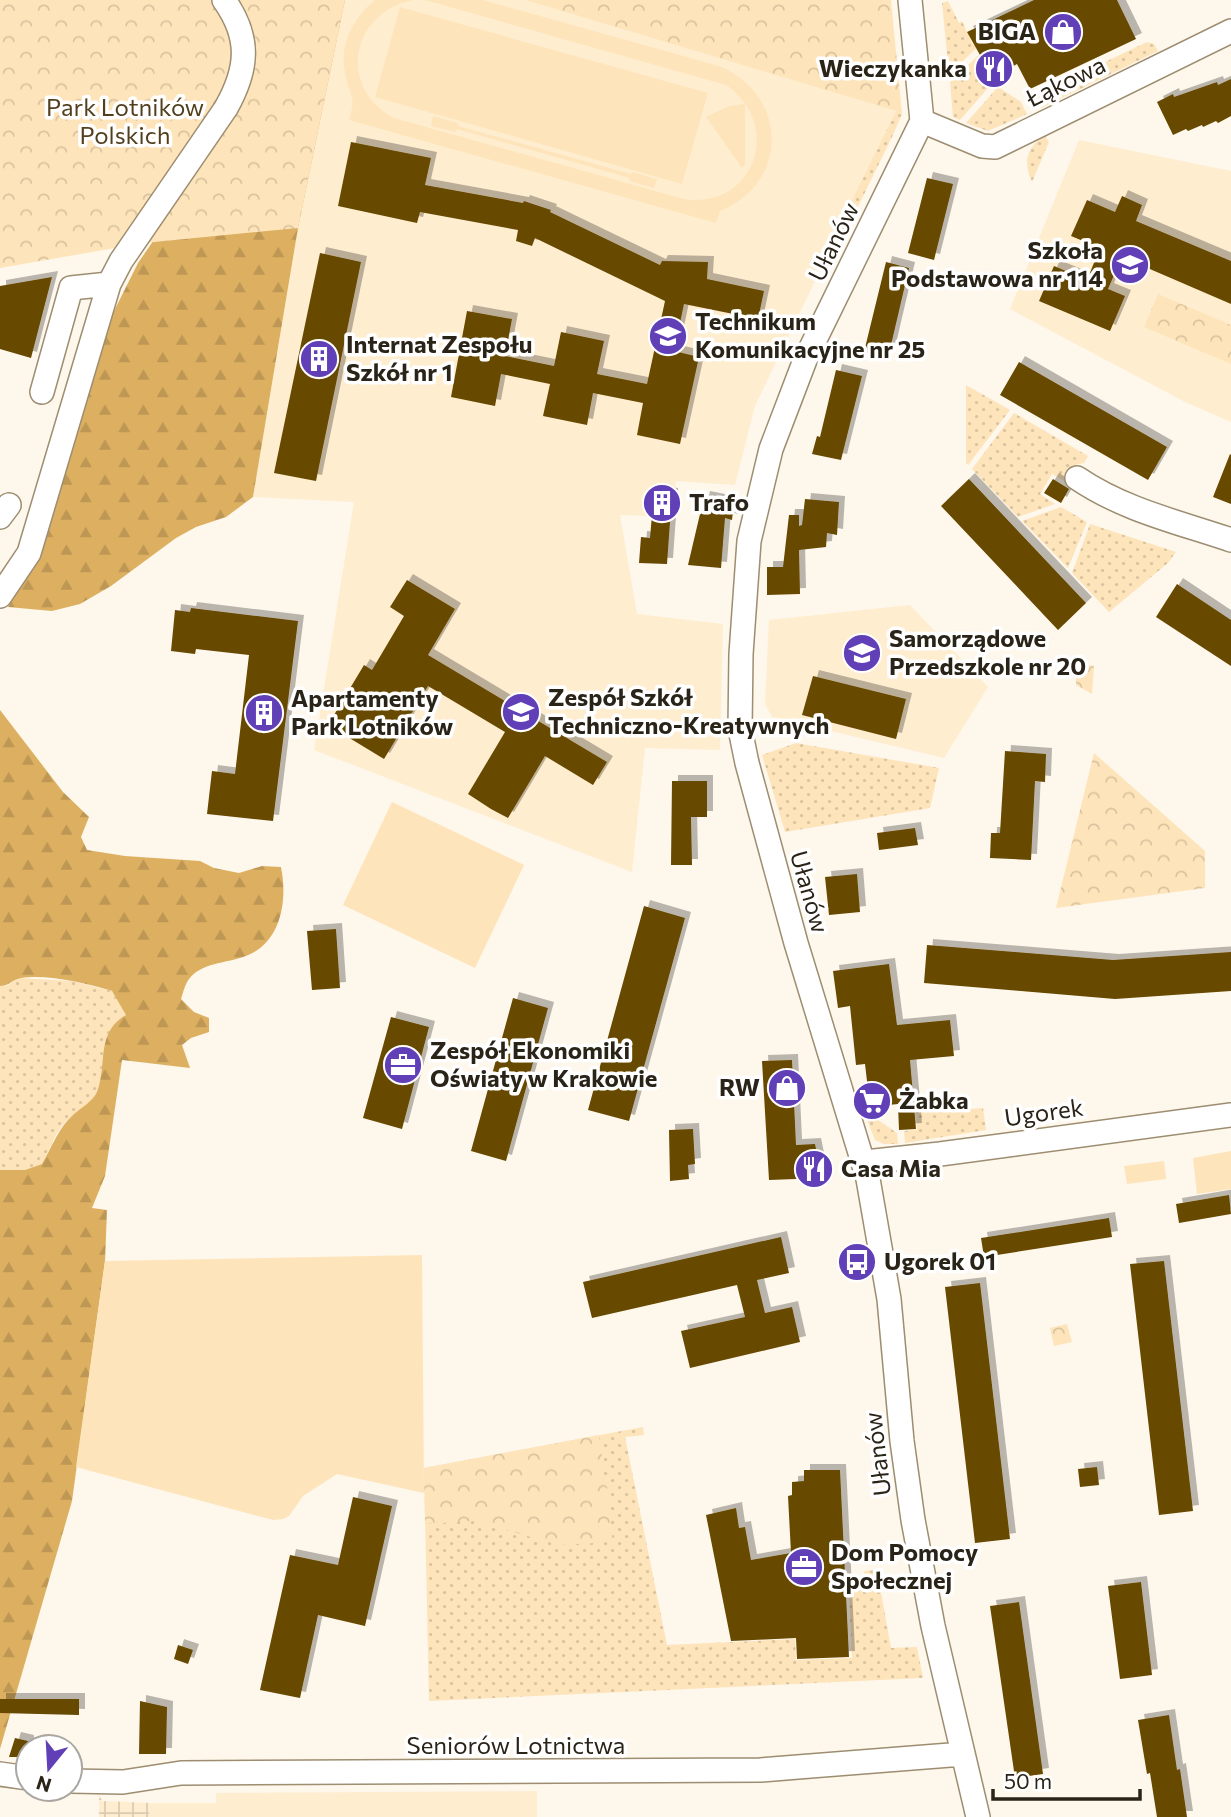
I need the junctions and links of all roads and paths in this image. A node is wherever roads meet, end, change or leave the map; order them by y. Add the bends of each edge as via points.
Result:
1 (224, 0) edge
2 (910, 0) edge
3 (1231, 31) edge
4 (922, 121) junction
5 (109, 284) junction
6 (42, 392) dead end
7 (1077, 478) dead end
8 (1231, 540) edge
9 (0, 596) edge
10 (1231, 1115) edge
11 (865, 1162) junction
12 (963, 1754) junction
13 (84, 1781) edge
14 (978, 1817) edge

1 - 5 street via 243,42 239,83
2 - 4 street
3 - 4 street, Łąkowa via 995,146 982,146
4 - 11 street, Ułanów via 805,360 771,449 749,541 741,654 740,729 747,763 796,943
5 - 6 street via 71,288
5 - 9 street via 29,553
7 - 8 street via 1108,498
10 - 11 street, Ugorek
11 - 12 street, Ułanów via 889,1299 913,1520
12 - 13 street, Seniorów Lotnictwa via 760,1770 181,1773 122,1782
12 - 14 street, Ułanów

